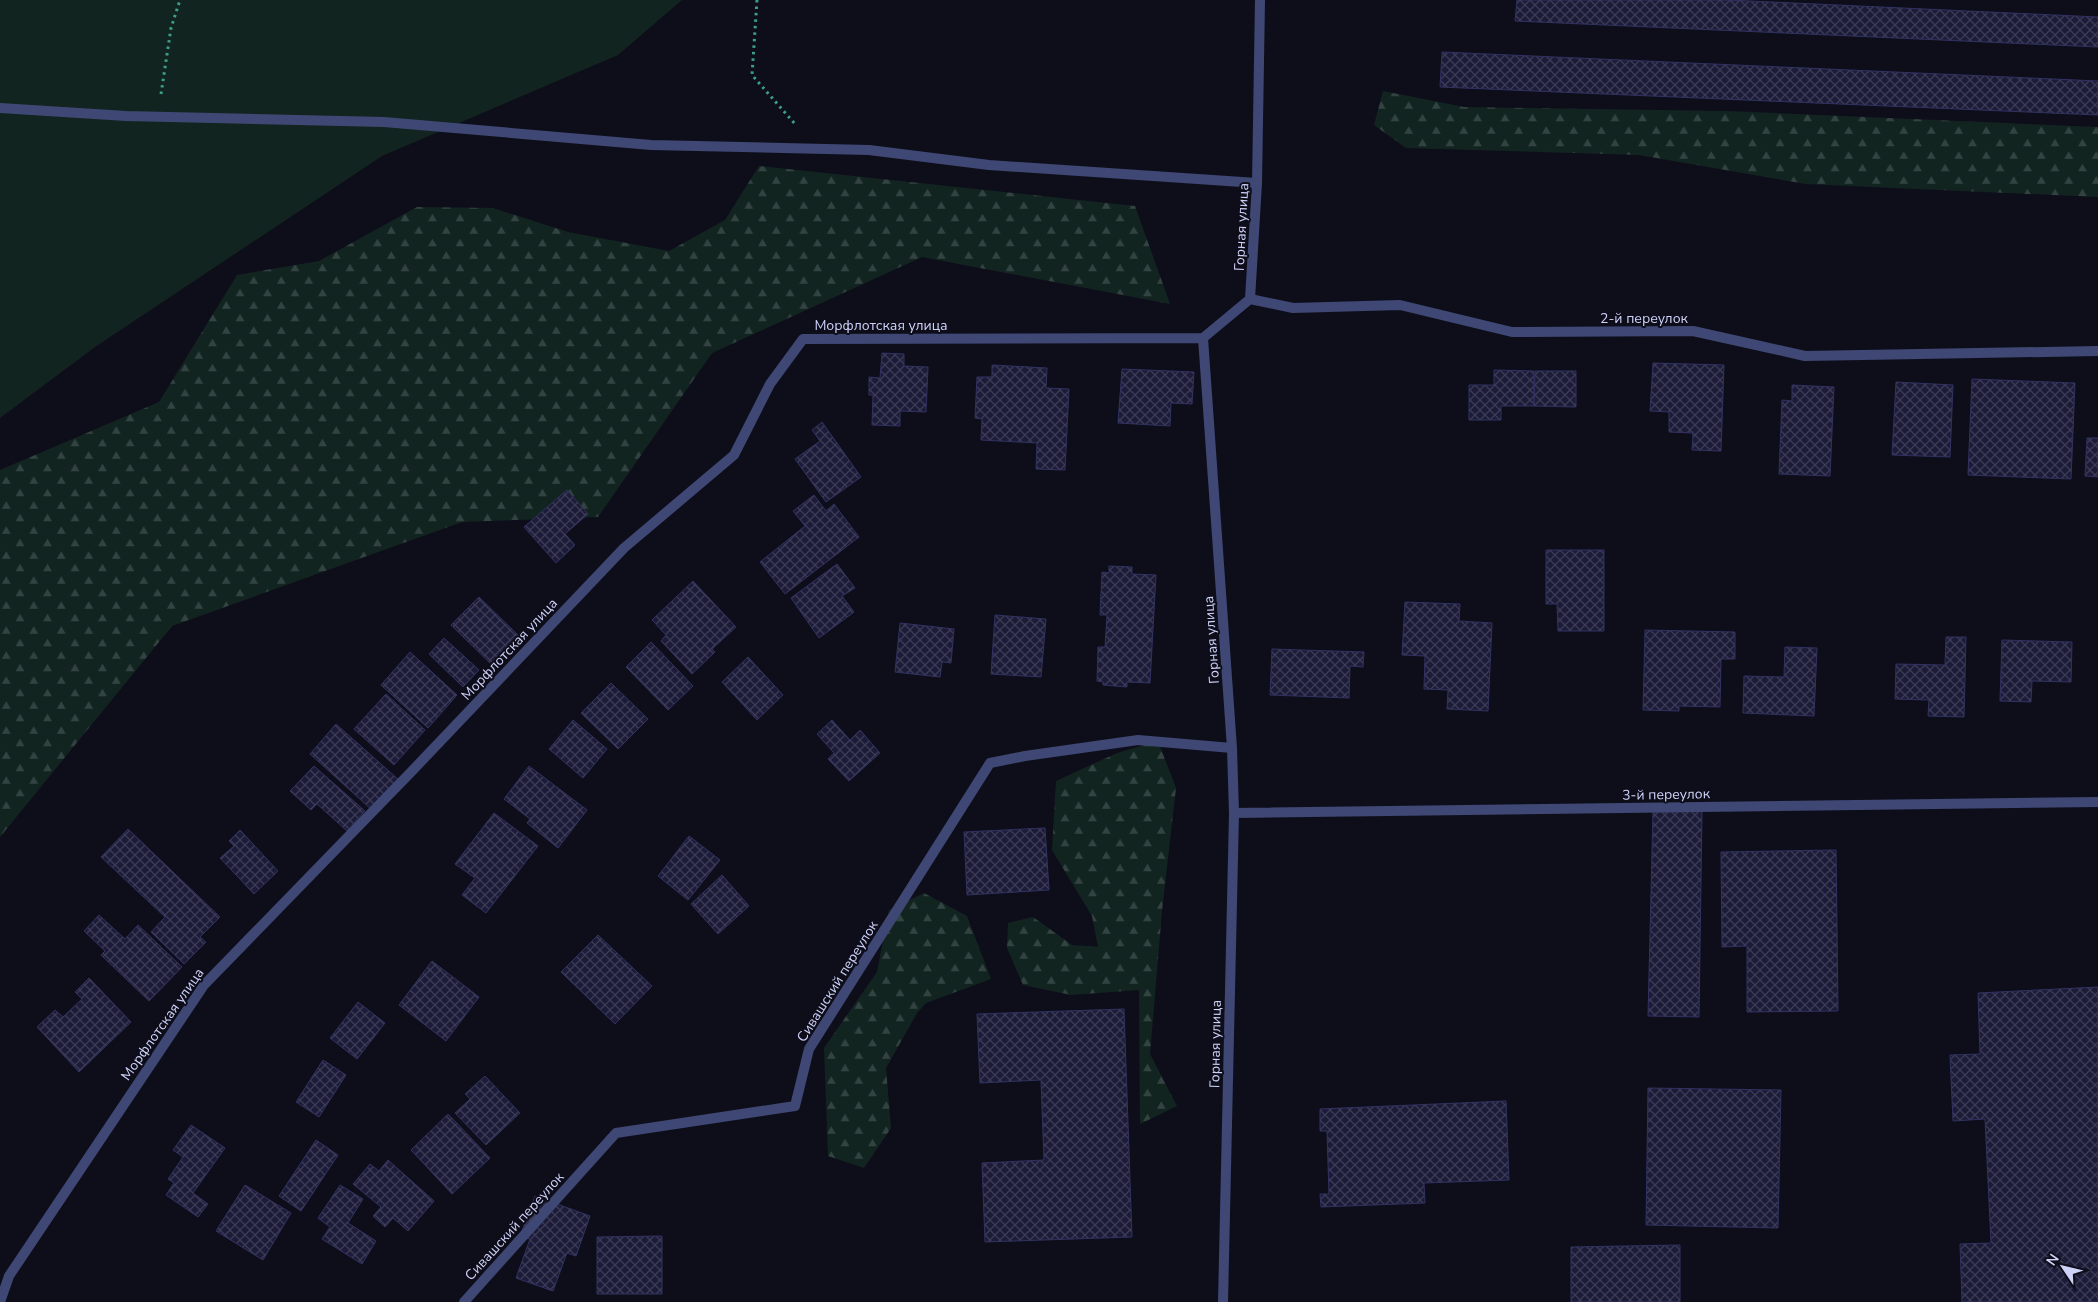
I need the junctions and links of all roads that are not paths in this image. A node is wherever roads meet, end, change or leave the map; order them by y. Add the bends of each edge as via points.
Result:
1 (1260, 0) edge
2 (0, 108) edge
3 (1257, 183) junction
4 (1250, 299) junction
5 (1203, 338) junction
6 (2098, 351) edge
7 (1232, 748) junction
8 (2098, 802) edge
9 (1234, 813) junction
10 (0, 1302) edge
11 (464, 1302) edge
12 (1223, 1302) edge

1 - 3 street, Горная улица
2 - 3 street via 384,122 651,146 868,150 989,165
3 - 4 street, Горная улица
4 - 5 street
4 - 6 street, 2-й переулок via 1293,308 1400,305 1512,332 1693,331 1805,356
5 - 7 street, Горная улица
5 - 10 street, Морфлотская улица via 803,338 770,384 734,455 624,548 412,772 204,984 9,1276
7 - 9 street, Горная улица
7 - 11 street, Сивашский переулок via 1138,740 990,763 809,1050 795,1106 616,1133
8 - 9 street, 3-й переулок
9 - 12 street, Горная улица

